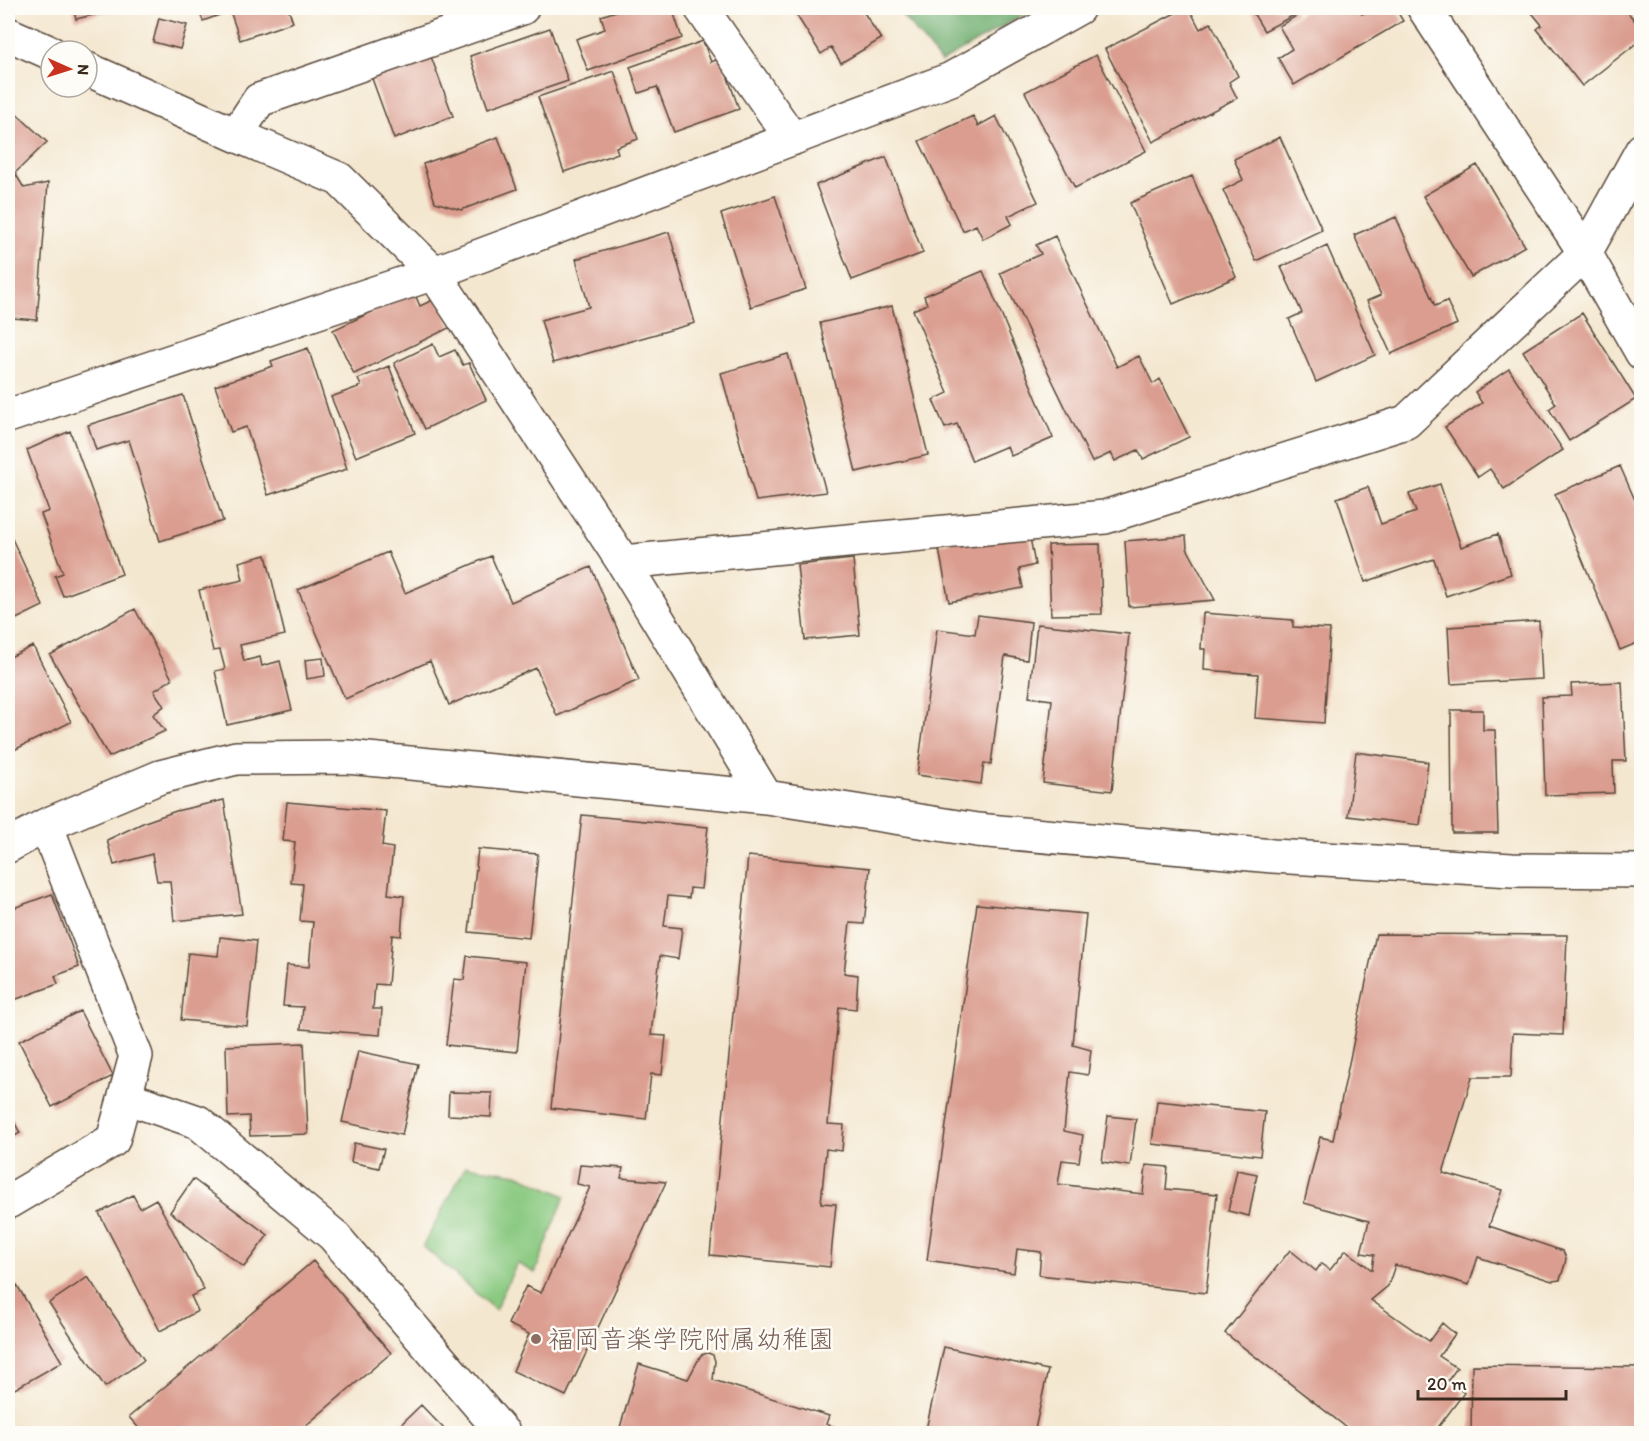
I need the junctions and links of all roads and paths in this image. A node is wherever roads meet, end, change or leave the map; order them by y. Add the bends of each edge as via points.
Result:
1 (522, 8) edge
2 (701, 8) edge
3 (1078, 8) edge
4 (1424, 8) edge
5 (8, 34) edge
6 (39, 48) edge
7 (99, 74) edge
8 (236, 135) junction
9 (792, 139) junction
10 (1641, 150) edge
11 (1585, 253) junction
12 (434, 273) junction
13 (1641, 353) edge
14 (8, 416) edge
15 (623, 562) junction
16 (766, 797) junction
17 (46, 825) junction
18 (8, 846) edge
19 (1641, 871) edge
20 (125, 1097) junction
21 (8, 1202) edge
22 (504, 1434) edge

1 - 8 street via 259,100
2 - 9 street
3 - 9 street via 951,79
4 - 11 street
5 - 6 street
7 - 8 street
8 - 12 street via 339,178
9 - 12 street
10 - 11 street
11 - 13 street
11 - 15 street via 1406,422 1105,517
12 - 14 street
12 - 15 street
15 - 16 street
16 - 17 street via 347,757 236,758 160,777
16 - 19 street via 977,830 1273,856 1512,870
17 - 18 street
17 - 20 street via 136,1056
20 - 21 street via 113,1140
20 - 22 street via 198,1122 333,1236

